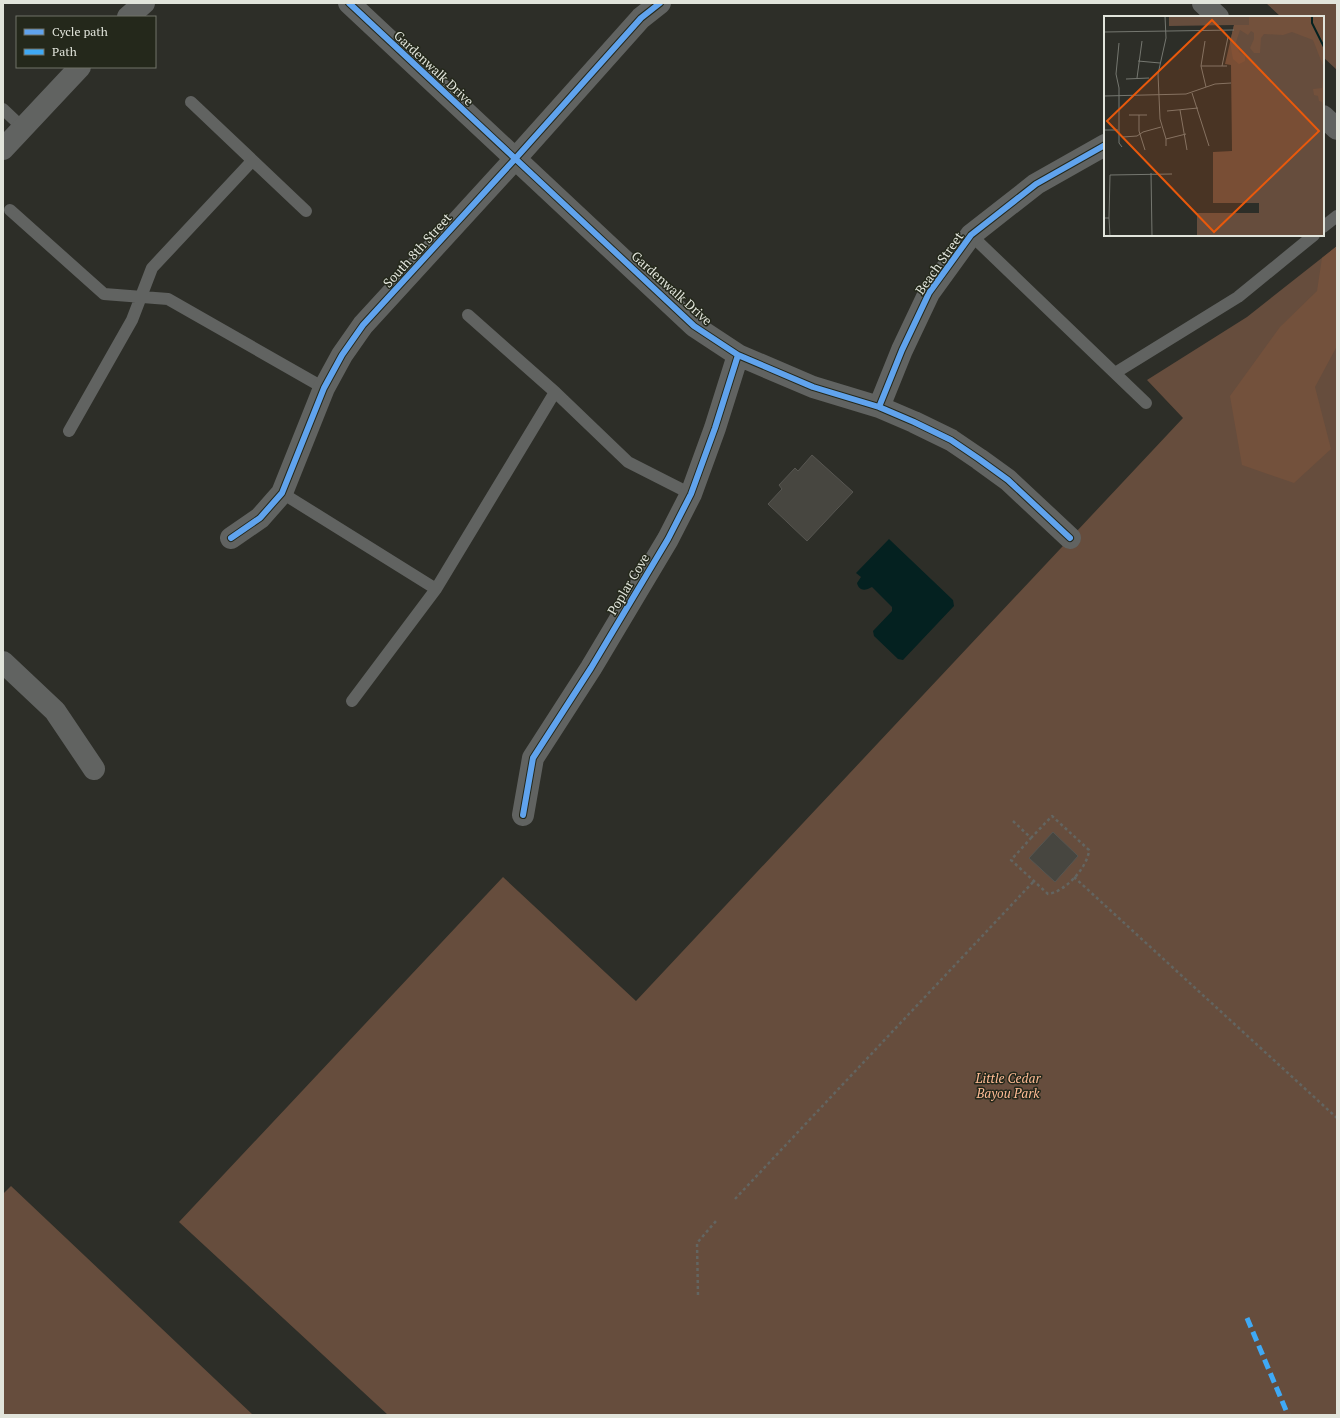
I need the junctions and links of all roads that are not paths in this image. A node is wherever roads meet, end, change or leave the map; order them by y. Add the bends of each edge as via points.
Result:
1 (144, 3) edge
2 (348, 3) edge
3 (660, 3) edge
4 (1203, 3) edge
5 (129, 16) edge
6 (1217, 16) edge
7 (79, 68) edge
8 (191, 102) dead end
9 (3, 109) edge
10 (1324, 117) edge
11 (22, 127) junction
12 (1337, 129) edge
13 (1104, 147) edge
14 (3, 149) edge
15 (515, 159) junction
16 (252, 161) junction
17 (10, 210) dead end
18 (306, 211) dead end
19 (1337, 216) edge
20 (1324, 227) edge
21 (971, 235) junction
22 (1313, 236) edge
23 (141, 297) junction
24 (468, 315) dead end
25 (738, 355) junction
26 (1116, 373) junction
27 (324, 388) junction
28 (555, 392) junction
29 (1146, 403) dead end
30 (879, 407) junction
31 (69, 431) dead end
32 (282, 493) junction
33 (691, 494) junction
34 (231, 538) dead end
35 (1070, 538) dead end
36 (436, 589) junction
37 (3, 662) edge
38 (352, 701) dead end
39 (94, 769) dead end
40 (523, 815) dead end

1 - 5 street
2 - 15 street, Gardenwalk Drive
3 - 15 street, South 8th Street via 641,18
4 - 6 street
7 - 11 street
8 - 16 lane
9 - 11 lane
10 - 12 street
11 - 14 street
13 - 21 street, Beach Street via 1036,184
15 - 25 street, Gardenwalk Drive via 694,326
15 - 27 street, South 8th Street via 363,325 342,355
16 - 18 lane
16 - 23 lane via 152,268
17 - 23 lane via 104,294
19 - 20 lane
21 - 26 lane
21 - 30 street, Beach Street via 929,292
22 - 26 lane via 1238,297
23 - 27 lane via 168,299
23 - 31 lane via 132,320
24 - 28 lane
25 - 30 street, Gardenwalk Drive via 813,387
25 - 33 street, Poplar Cove
26 - 29 lane
27 - 32 street, South 8th Street
28 - 33 lane via 628,462
28 - 36 lane
30 - 35 street, Gardenwalk Drive via 951,440 979,459 1008,480
32 - 34 street, South 8th Street via 260,518
32 - 36 lane
33 - 40 street, Poplar Cove via 668,539 591,668 533,758
36 - 38 lane
37 - 39 street via 55,710

